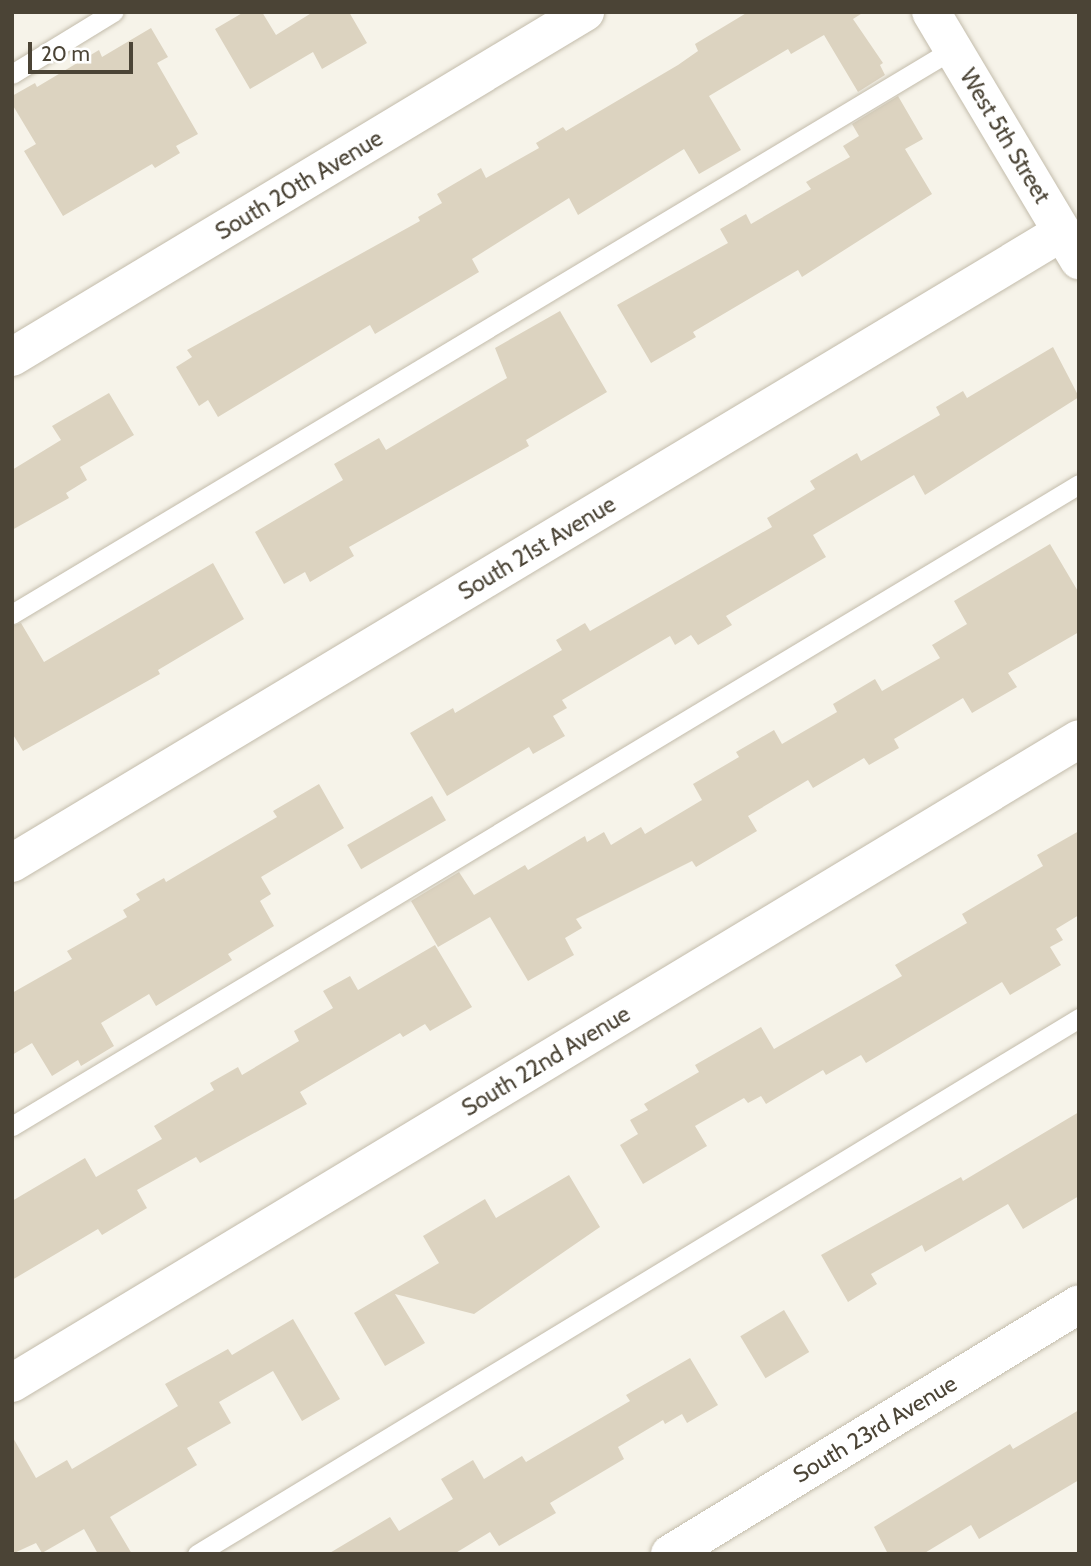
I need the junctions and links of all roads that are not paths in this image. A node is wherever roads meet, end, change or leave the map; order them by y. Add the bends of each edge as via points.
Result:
1 (113, 12) edge
2 (585, 12) edge
3 (931, 12) edge
4 (953, 50) junction
5 (12, 74) edge
6 (1070, 246) edge
7 (12, 357) edge
8 (1079, 484) edge
9 (12, 614) edge
10 (1079, 739) edge
11 (12, 863) edge
12 (1079, 1018) edge
13 (12, 1126) edge
14 (1079, 1304) edge
15 (12, 1383) edge
16 (197, 1554) edge
17 (670, 1554) edge

1 - 5 lane
2 - 7 street, South 20th Avenue
3 - 4 street, West 5th Street
4 - 6 street, West 5th Street
4 - 9 lane
6 - 11 street, South 21st Avenue
8 - 13 lane
10 - 15 street, South 22nd Avenue
12 - 16 lane
14 - 17 street, South 23rd Avenue

